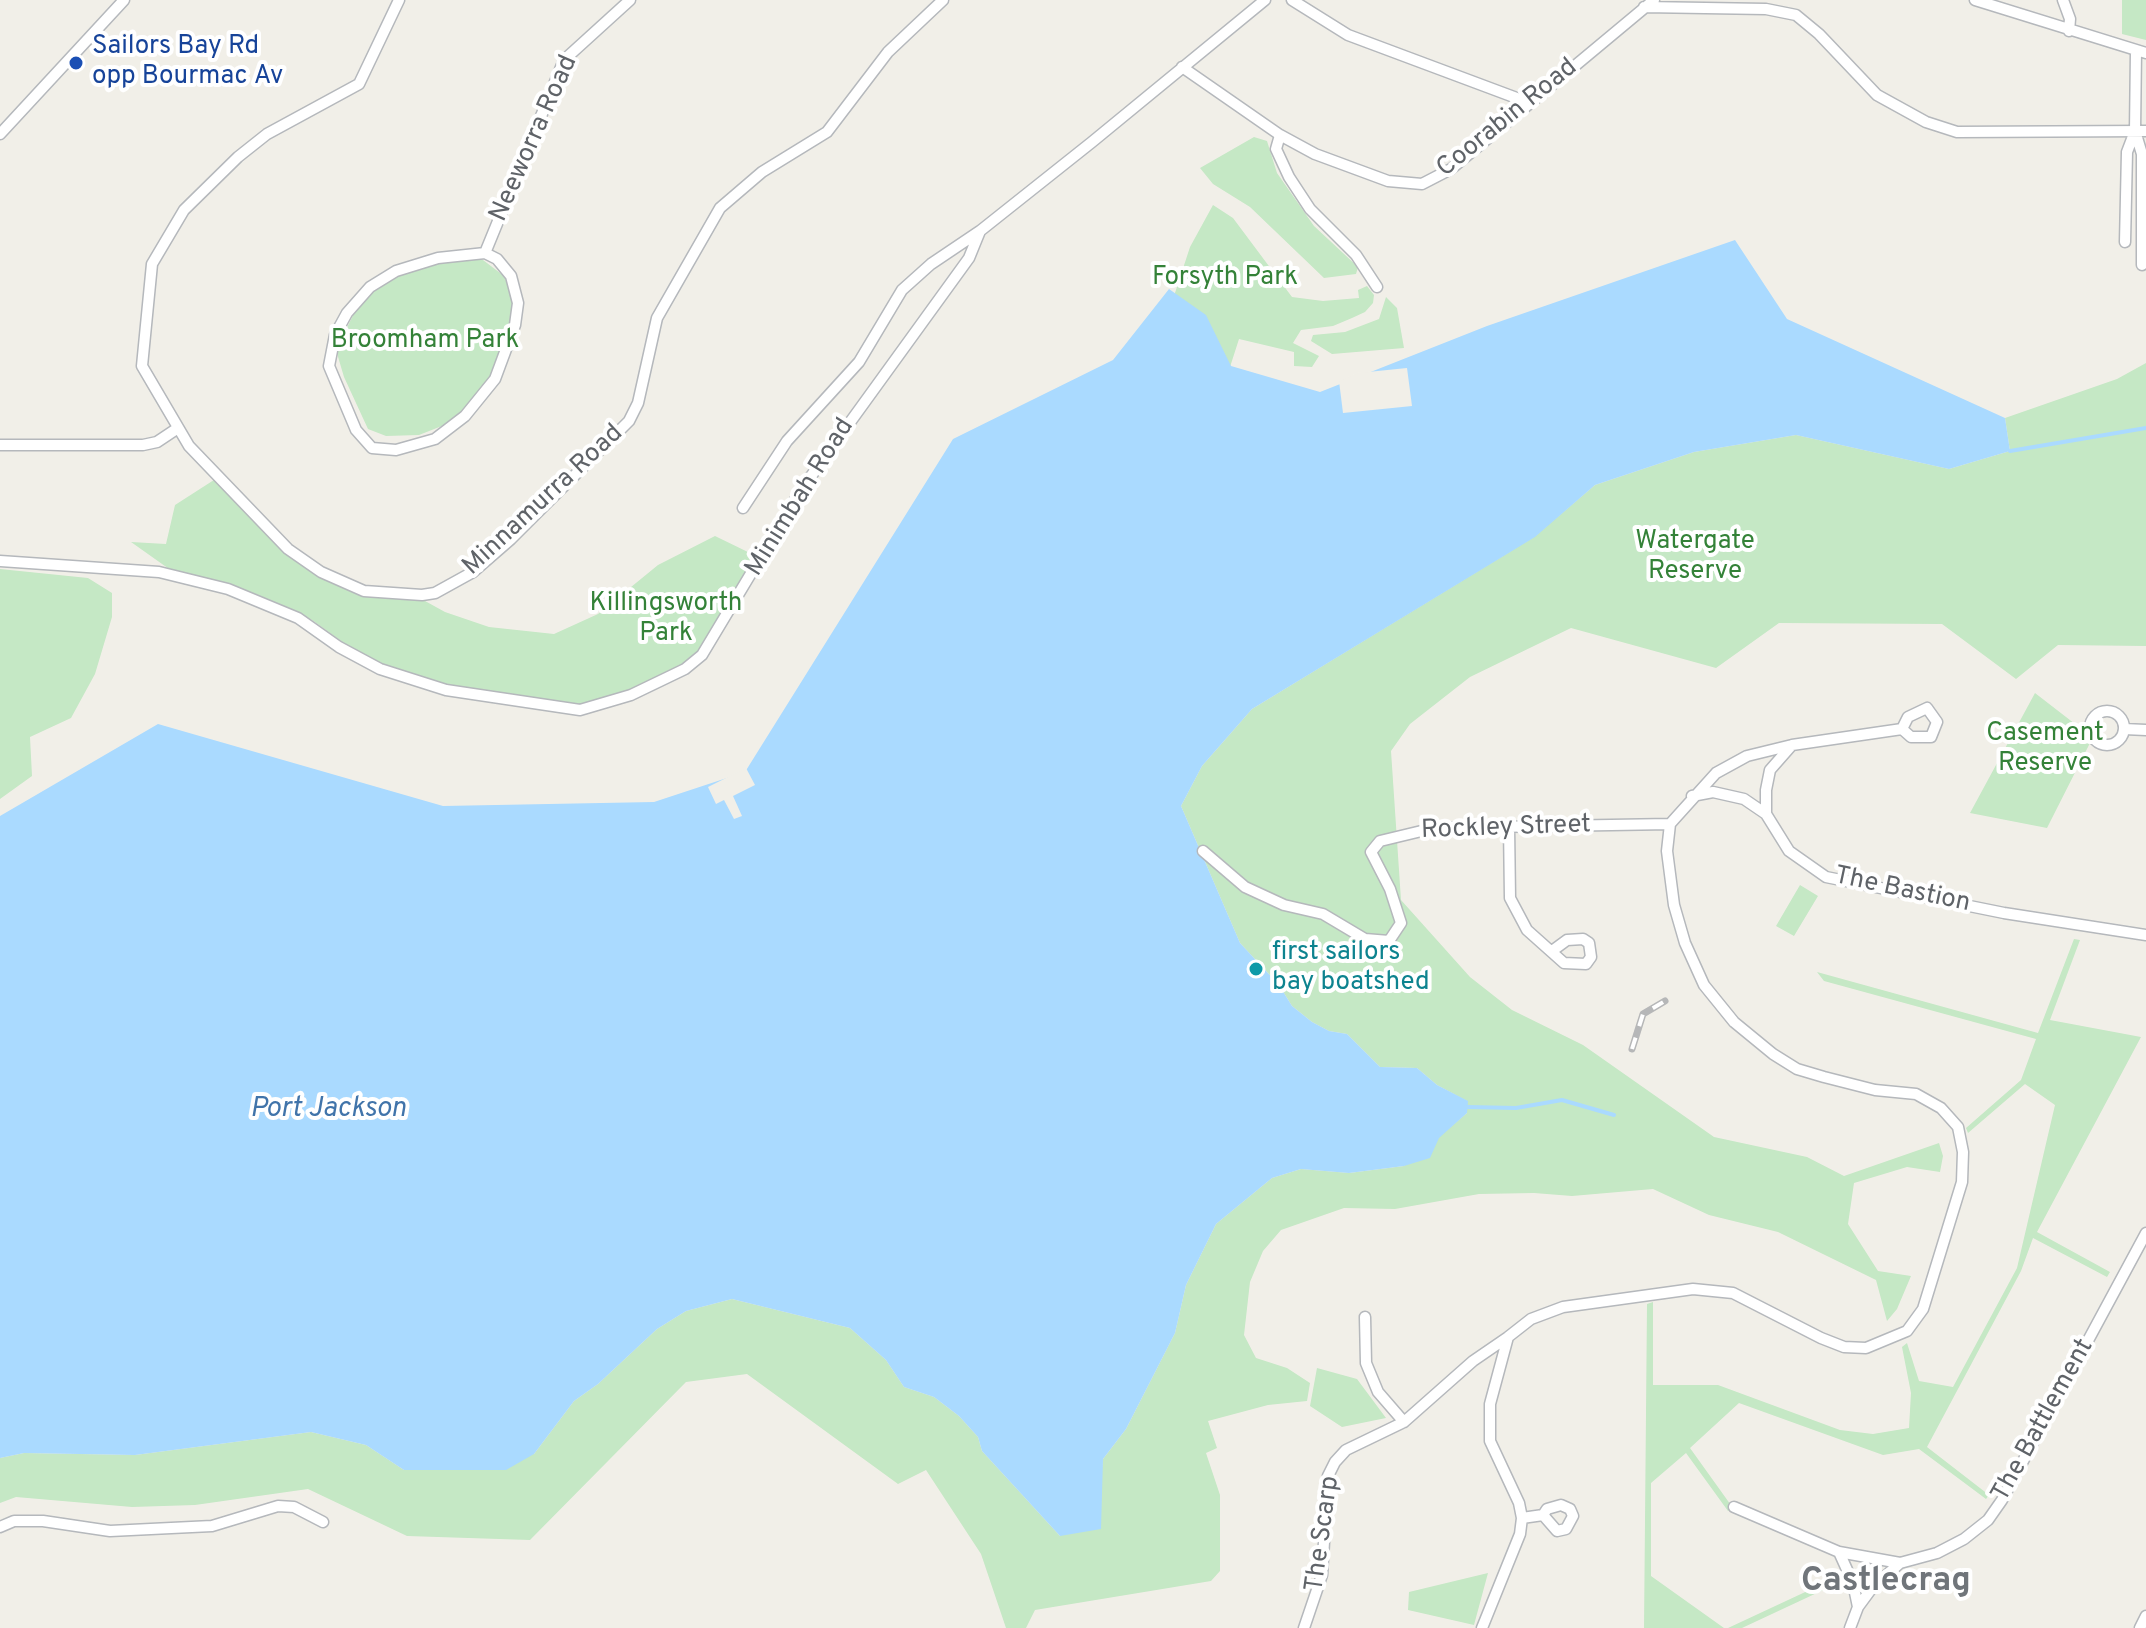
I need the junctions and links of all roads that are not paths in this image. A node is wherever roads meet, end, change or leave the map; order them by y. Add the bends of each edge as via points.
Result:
1 (124, 0) edge
2 (399, 0) edge
3 (630, 0) edge
4 (943, 0) edge
5 (1265, 0) edge
6 (1292, 0) edge
7 (1975, 0) edge
8 (2063, 0) edge
9 (1649, 4) edge
10 (2069, 31) junction
11 (2141, 52) edge
12 (1182, 67) junction
13 (1530, 103) junction
14 (2141, 131) edge
15 (0, 134) edge
16 (1280, 135) junction
17 (980, 231) junction
18 (2125, 242) dead end
19 (485, 253) junction
20 (2142, 265) dead end
21 (1377, 287) dead end
22 (178, 428) junction
23 (0, 445) edge
24 (743, 508) dead end
25 (0, 561) edge
26 (1902, 729) dead end
27 (2124, 729) dead end
28 (2146, 730) edge
29 (1792, 745) junction
30 (1690, 797) junction
31 (1766, 814) junction
32 (1670, 824) junction
33 (1509, 826) junction
34 (1203, 851) dead end
35 (2146, 935) edge
36 (1552, 951) dead end
37 (2146, 1233) edge
38 (1365, 1317) dead end
39 (1508, 1337) junction
40 (1404, 1422) junction
41 (1734, 1507) dead end
42 (1543, 1515) dead end
43 (1522, 1518) junction
44 (323, 1522) dead end
45 (0, 1527) edge
46 (1839, 1552) junction
47 (1900, 1563) junction
48 (1858, 1607) junction
49 (2146, 1616) edge
50 (1304, 1628) edge
51 (1482, 1628) edge
52 (1850, 1628) edge
53 (2140, 1628) edge

1 - 15 street
2 - 22 street, Minnamurra Road via 359,84 267,134 238,157 184,210 160,250 150,274 142,366
3 - 19 street, Neeworra Road via 564,60
4 - 22 street, Minnamurra Road via 888,52 827,132 762,172 720,208 657,318 629,421 511,539 458,582 435,593 381,593 321,572 288,549 228,489
5 - 12 street, Minimbah Road
6 - 13 street via 1348,35
7 - 10 street
8 - 10 street
9 - 13 street, Coorabin Road
9 - 14 street via 1796,15 1877,95 1942,128 1975,133
10 - 11 street
11 - 14 street
12 - 16 street, Coorabin Road
12 - 17 street, Minimbah Road
13 - 16 street, Coorabin Road via 1445,174 1422,184 1361,173
14 - 18 street via 2127,152
14 - 20 street
16 - 21 street via 1276,149 1289,177
17 - 24 street via 902,290 859,362 787,441
17 - 25 street, Minimbah Road via 969,258 801,490 702,655 631,695 580,710 446,690 380,669 298,618 228,589 159,572
19 - 19 street via 511,276 518,303 495,379 465,416 435,439 404,449 372,448 356,430 329,366 335,335 347,313 370,287 396,271 438,258
22 - 23 street via 143,445
26 - 29 street
27 - 28 street
29 - 30 street via 1747,756 1716,773
29 - 31 street via 1770,770
30 - 31 street, The Bastion via 1725,793
30 - 32 street
31 - 35 street, The Bastion via 1789,851 1826,877
32 - 33 street, Rockley Street
32 - 39 street, The Scarp via 1669,877 1685,943 1704,985 1734,1022 1797,1069 1875,1090 1916,1094 1941,1108 1958,1127 1962,1182 1936,1272 1923,1309 1907,1331 1866,1348 1821,1338 1733,1293 1693,1289 1563,1307 1531,1319
33 - 34 street, Rockley Street via 1434,828 1380,841 1371,852 1401,923 1389,941 1365,939 1323,914 1284,905 1245,887
33 - 36 street via 1510,898 1527,930
37 - 47 street, The Battlement via 1988,1520 1937,1553
38 - 40 street via 1366,1363 1378,1392
39 - 40 street, The Scarp
39 - 43 street via 1487,1422
40 - 50 street, The Scarp via 1346,1450 1328,1476 1322,1575
41 - 46 street, The Battlement
42 - 43 street
43 - 51 street
44 - 45 street via 294,1507 278,1506 212,1526 110,1531 14,1521
46 - 47 street, The Battlement
46 - 48 street
47 - 48 street, The Battlement
48 - 52 street
49 - 53 street

